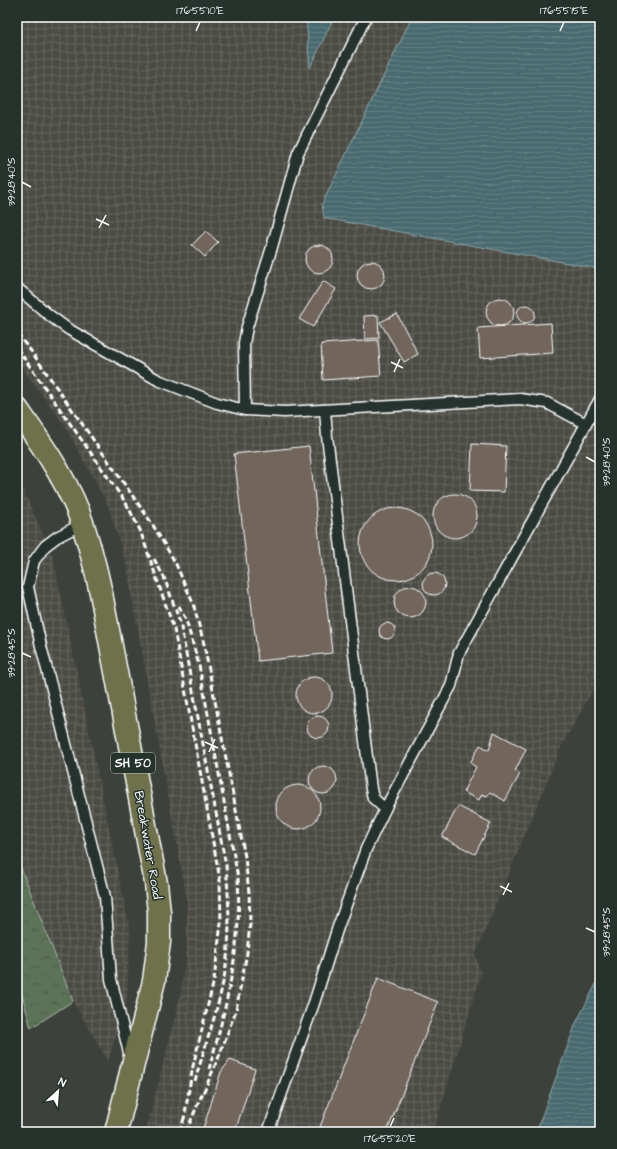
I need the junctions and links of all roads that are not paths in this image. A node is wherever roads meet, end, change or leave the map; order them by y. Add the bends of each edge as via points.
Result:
1 (366, 17) edge
2 (17, 288) edge
3 (600, 399) edge
4 (17, 409) edge
5 (245, 410) junction
6 (325, 410) junction
7 (586, 424) junction
8 (82, 524) junction
9 (385, 809) junction
10 (133, 1068) junction
11 (116, 1132) edge
12 (268, 1132) edge

1 - 5 lane via 298,154 247,327 244,344
2 - 5 lane via 68,329 158,380 217,404
3 - 7 lane
4 - 8 highway, Breakwater Road / SH 50 via 60,475
5 - 6 lane
6 - 7 lane via 520,399 547,403
6 - 9 lane via 326,436 371,789 373,798
7 - 9 lane via 459,653 451,686
8 - 10 highway, Breakwater Road / SH 50 via 101,593 156,883 159,912 159,942 154,982
8 - 10 lane via 45,546 34,561 28,587 105,897 111,979
9 - 12 lane via 366,849
10 - 11 highway, Breakwater Road / SH 50

